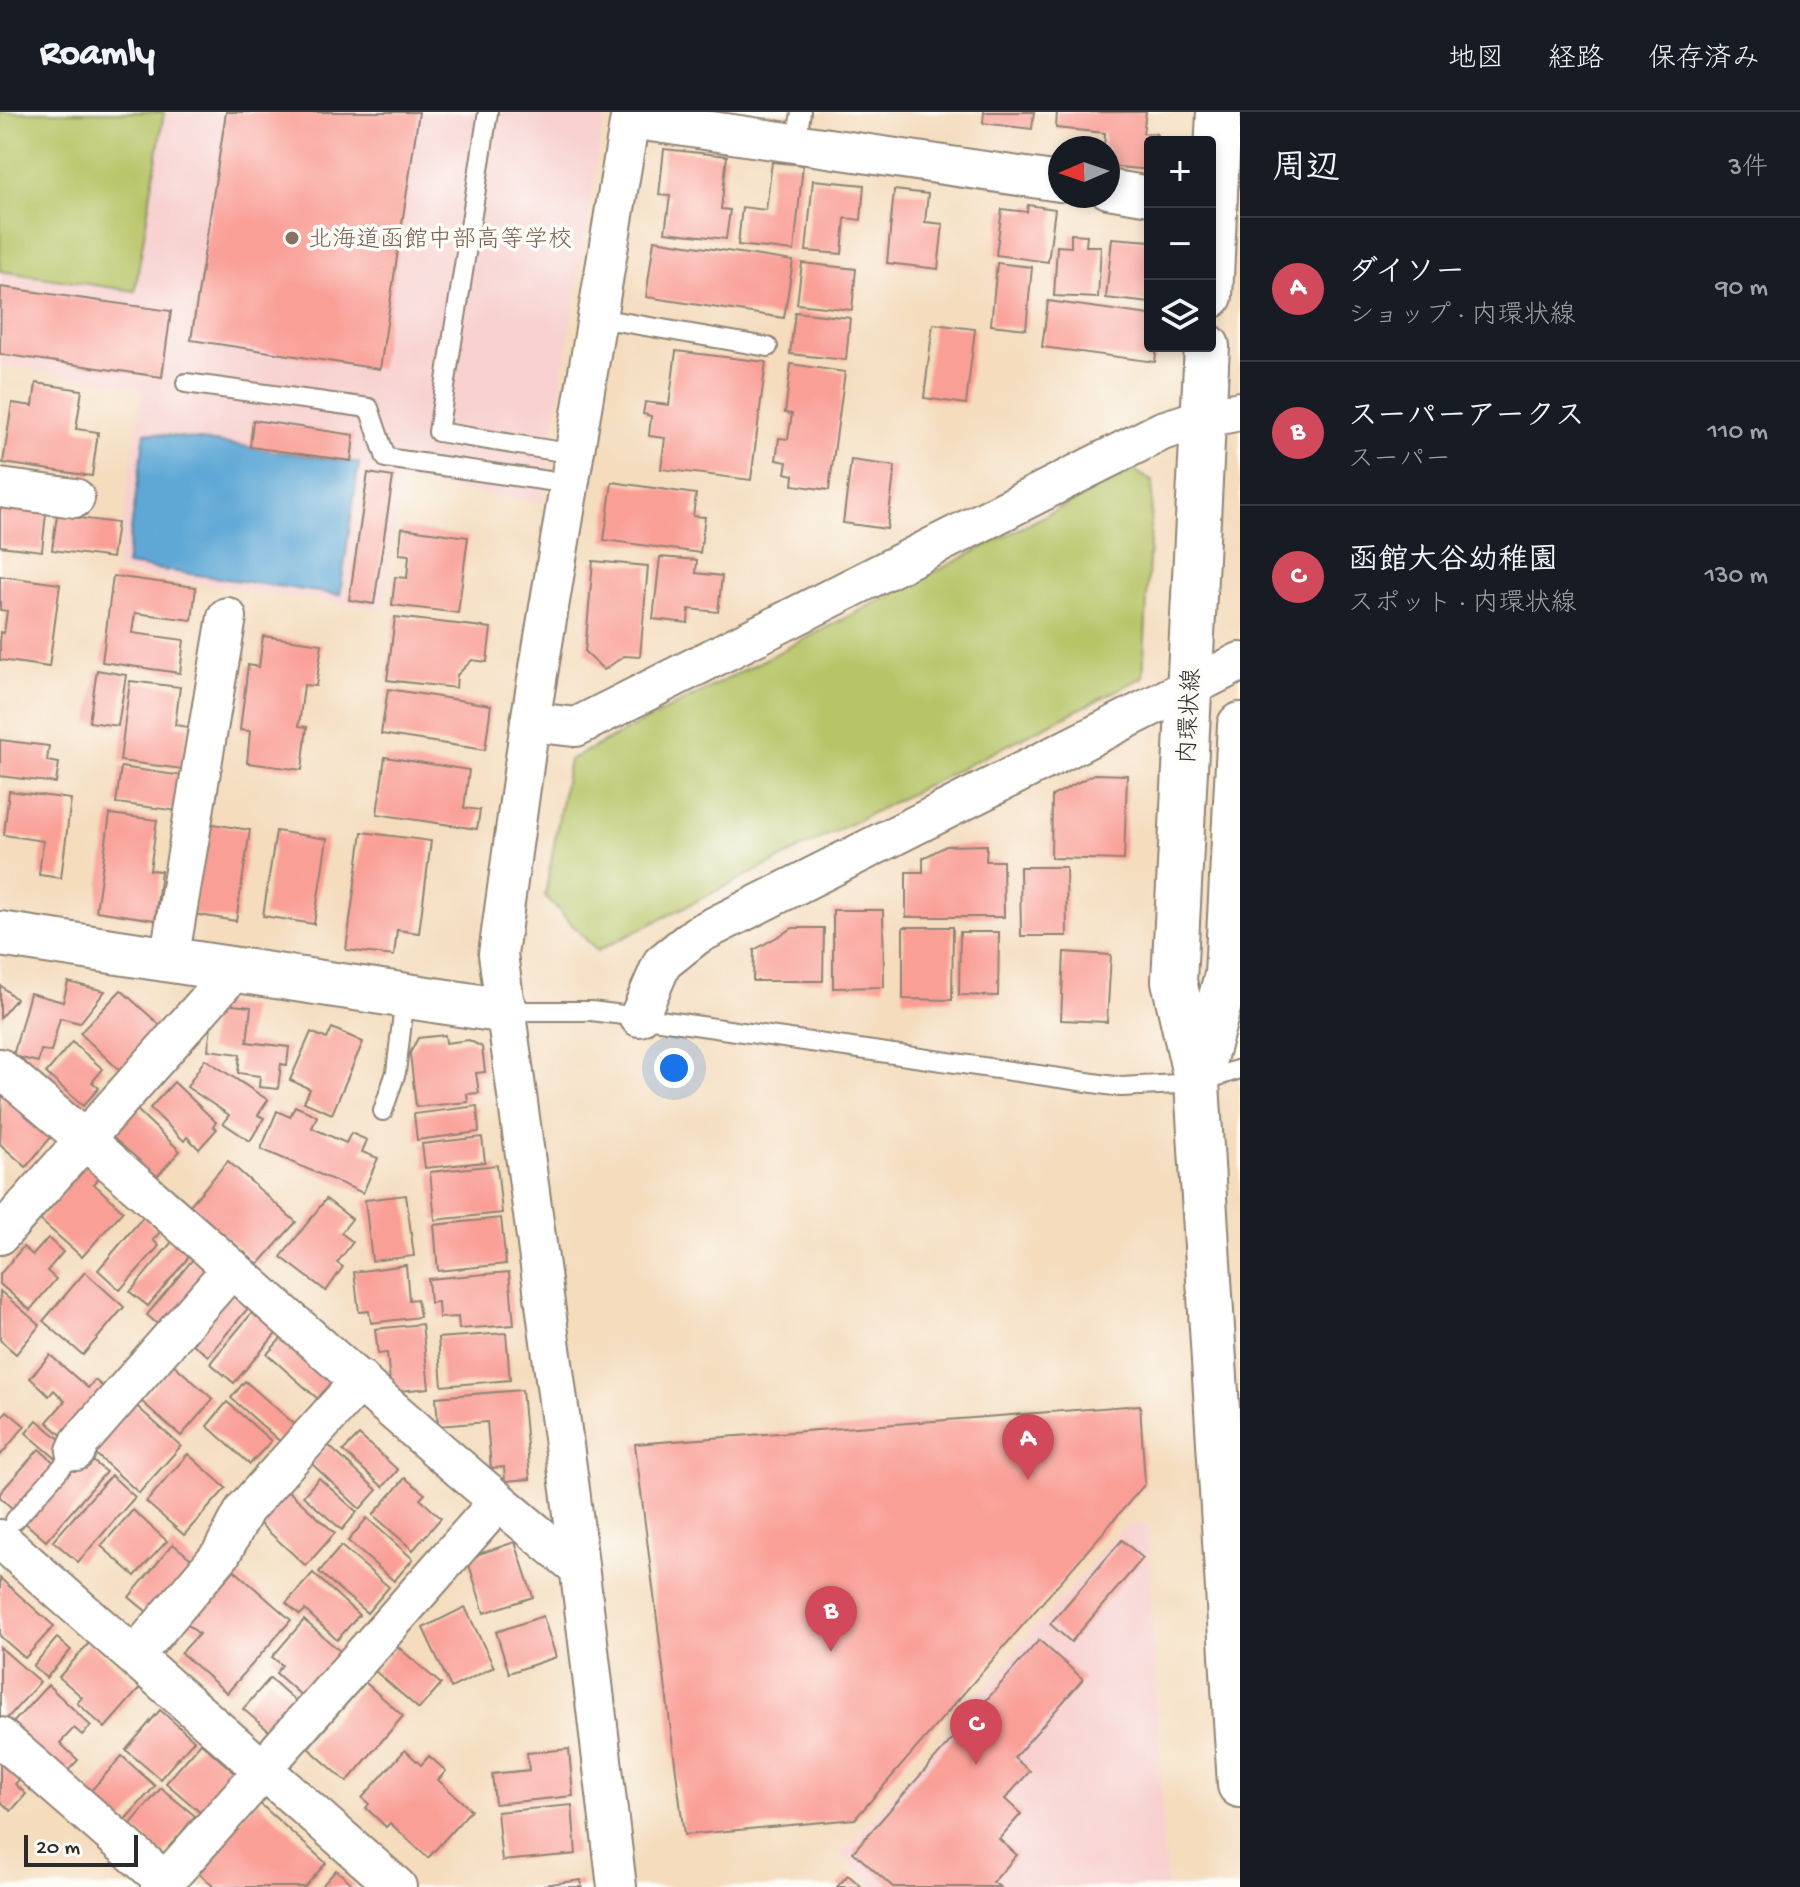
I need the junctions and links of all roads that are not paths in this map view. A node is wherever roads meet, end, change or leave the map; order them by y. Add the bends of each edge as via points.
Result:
1 (488, 112) edge
2 (1219, 112) edge
3 (631, 116) edge
4 (798, 128) edge
5 (1216, 152) edge
6 (1048, 180) edge
7 (1120, 191) edge
8 (1144, 195) edge
9 (1212, 208) edge
10 (1210, 280) edge
11 (598, 318) junction
12 (768, 347) dead end
13 (1208, 352) edge
14 (186, 383) dead end
15 (1222, 415) edge
16 (572, 469) junction
17 (0, 488) edge
18 (75, 498) dead end
19 (227, 617) dead end
20 (1240, 662) edge
21 (1190, 688) junction
22 (530, 722) junction
23 (1240, 725) edge
24 (0, 934) edge
25 (169, 960) junction
26 (235, 970) junction
27 (405, 997) junction
28 (506, 1011) junction
29 (639, 1017) junction
30 (0, 1068) edge
31 (1240, 1069) edge
32 (1197, 1083) junction
33 (383, 1111) dead end
34 (85, 1139) junction
35 (0, 1235) edge
36 (232, 1268) junction
37 (361, 1380) junction
38 (76, 1451) joint
39 (1231, 1464) edge
40 (498, 1502) junction
41 (7, 1529) edge
42 (579, 1568) junction
43 (150, 1638) dead end
44 (0, 1737) edge
45 (271, 1760) junction
46 (1240, 1785) edge
47 (169, 1883) edge
48 (397, 1887) edge
49 (617, 1887) edge

1 - 16 lane via 438,432
2 - 5 street
3 - 4 street
3 - 11 street
4 - 6 street
7 - 8 street
9 - 10 street
11 - 12 lane
11 - 16 street
13 - 15 street, 内環状線
14 - 16 lane via 369,408 386,458
15 - 21 street, 内環状線
15 - 22 street via 1162,431 576,727
16 - 22 street
17 - 18 street
19 - 25 street
20 - 21 street
21 - 29 street via 697,935 662,963
21 - 32 street, 内環状線 via 1174,981
22 - 28 street via 498,954
23 - 32 street, 内環状線 via 1227,975
24 - 25 street
25 - 26 street
26 - 27 street
26 - 34 street
27 - 28 street
27 - 33 lane via 396,1072
28 - 29 lane
28 - 42 street
29 - 32 lane via 1121,1087
30 - 34 street
31 - 32 lane
32 - 39 street, 内環状線
34 - 35 street
34 - 36 street
36 - 37 street
36 - 38 street
37 - 40 street
37 - 43 street via 245,1509 221,1554
38 - 41 lane
39 - 46 street, 内環状線
40 - 42 street
40 - 45 street
41 - 45 street
42 - 49 street
44 - 47 street
45 - 47 street
45 - 48 street

